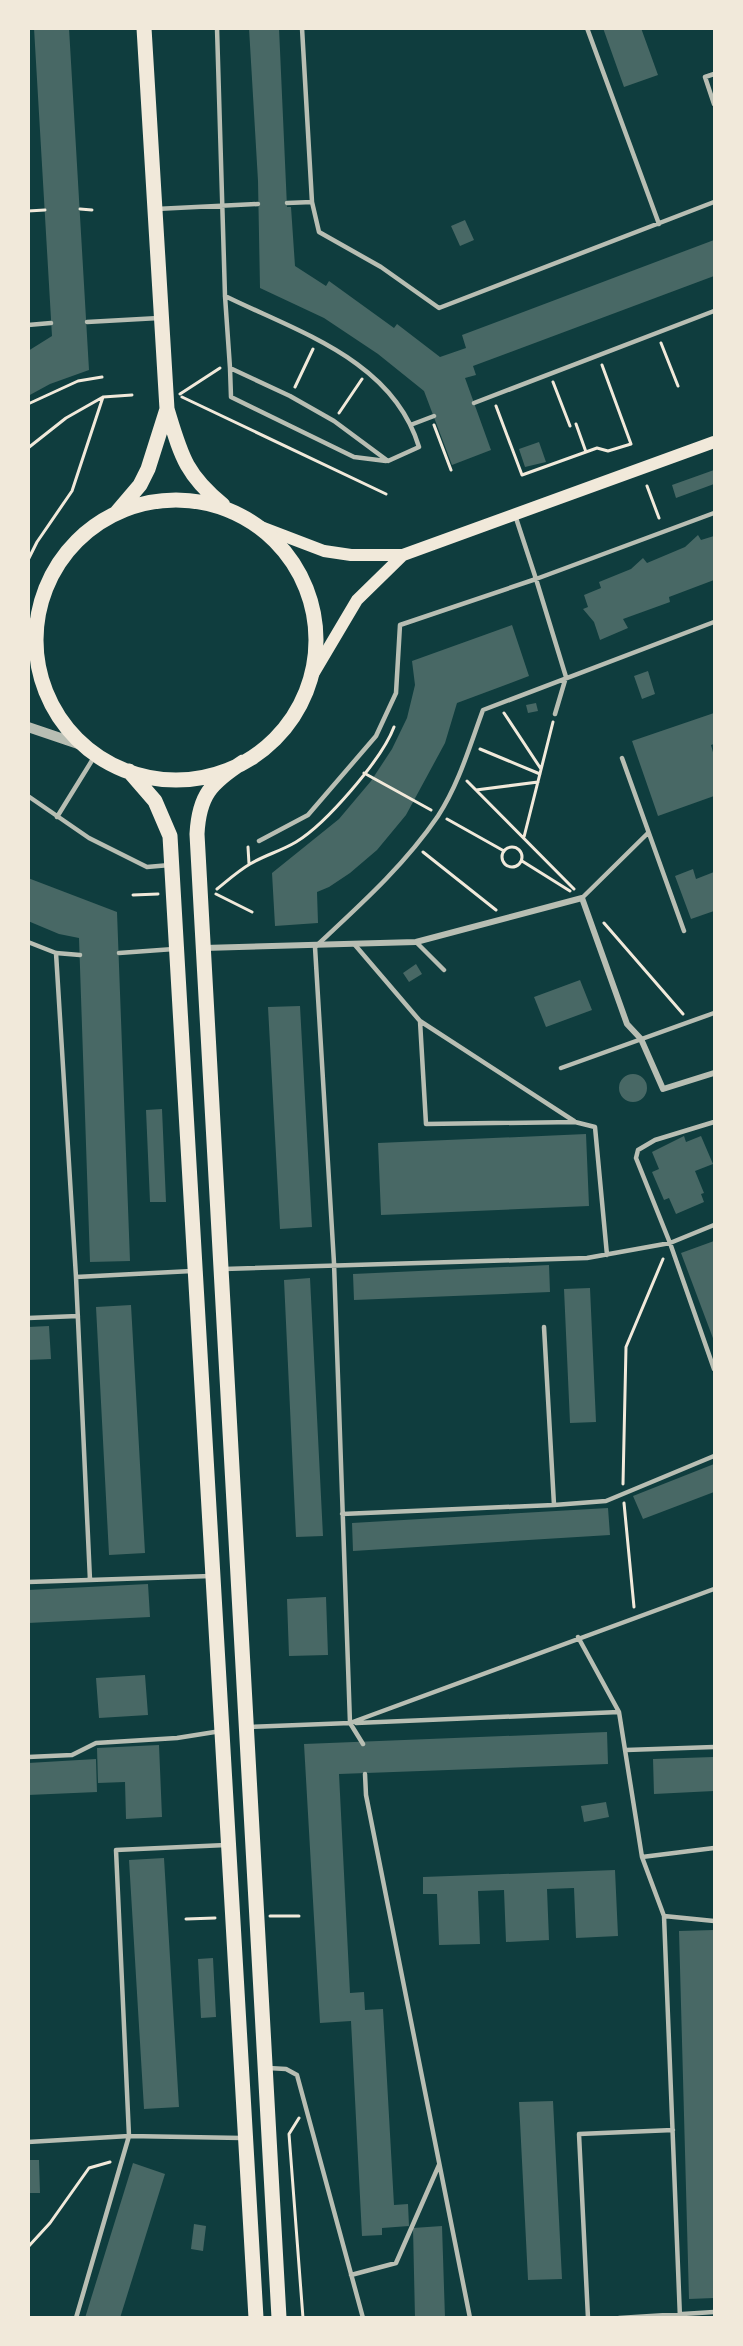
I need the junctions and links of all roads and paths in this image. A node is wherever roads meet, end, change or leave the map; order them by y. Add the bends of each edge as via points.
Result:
1 (144, 28) edge
2 (217, 28) edge
3 (302, 28) edge
4 (586, 28) edge
5 (714, 74) edge
6 (714, 104) edge
7 (312, 202) junction
8 (714, 202) edge
9 (287, 203) dead end
10 (258, 204) dead end
11 (223, 206) junction
12 (80, 209) dead end
13 (153, 209) junction
14 (45, 210) dead end
15 (92, 210) dead end
16 (28, 211) edge
17 (659, 224) junction
18 (225, 296) junction
19 (714, 311) edge
20 (161, 318) junction
21 (87, 322) dead end
22 (51, 323) dead end
23 (28, 324) edge
24 (657, 333) junction
25 (317, 339) junction
26 (599, 355) junction
27 (221, 368) dead end
28 (230, 368) junction
29 (366, 372) junction
30 (550, 375) junction
31 (102, 378) dead end
32 (678, 386) dead end
33 (132, 395) dead end
34 (290, 396) junction
35 (493, 396) junction
36 (103, 397) junction
37 (474, 403) dead end
38 (28, 404) edge
39 (167, 409) junction
40 (432, 417) joint
41 (334, 421) junction
42 (412, 424) junction
43 (576, 424) dead end
44 (570, 426) dead end
45 (714, 442) edge
46 (28, 448) edge
47 (586, 452) junction
48 (388, 461) junction
49 (451, 470) dead end
50 (646, 486) dead end
51 (386, 494) dead end
52 (230, 511) junction
53 (714, 513) edge
54 (115, 514) junction
55 (515, 515) junction
56 (659, 518) dead end
57 (256, 525) junction
58 (403, 555) junction
59 (28, 560) edge
60 (536, 579) junction
61 (714, 622) edge
62 (33, 623) edge
63 (566, 677) junction
64 (309, 681) junction
65 (498, 704) junction
66 (555, 714) joint
67 (398, 716) dead end
68 (28, 727) edge
69 (470, 745) junction
70 (91, 751) junction
71 (622, 758) dead end
72 (243, 762) junction
73 (541, 769) junction
74 (129, 771) junction
75 (460, 773) junction
76 (540, 774) junction
77 (538, 782) junction
78 (476, 790) junction
79 (28, 796) edge
80 (57, 818) junction
81 (648, 833) junction
82 (524, 837) junction
83 (259, 841) dead end
84 (415, 846) junction
85 (248, 847) dead end
86 (522, 861) junction
87 (249, 864) junction
88 (171, 865) junction
89 (159, 894) dead end
90 (133, 895) dead end
91 (582, 898) junction
92 (252, 912) dead end
93 (506, 918) junction
94 (684, 931) dead end
95 (28, 942) edge
96 (416, 942) junction
97 (355, 945) junction
98 (315, 947) junction
99 (203, 948) junction
100 (176, 949) junction
101 (56, 953) junction
102 (119, 953) dead end
103 (80, 956) dead end
104 (444, 970) dead end
105 (714, 1012) edge
106 (420, 1021) junction
107 (690, 1022) junction
108 (641, 1039) junction
109 (561, 1068) dead end
110 (714, 1075) edge
111 (575, 1122) junction
112 (714, 1122) edge
113 (714, 1225) edge
114 (670, 1243) junction
115 (607, 1255) junction
116 (334, 1263) junction
117 (222, 1269) junction
118 (194, 1271) junction
119 (76, 1277) junction
120 (78, 1316) junction
121 (28, 1318) edge
122 (544, 1327) dead end
123 (714, 1369) edge
124 (714, 1456) edge
125 (624, 1494) junction
126 (554, 1505) junction
127 (342, 1514) junction
128 (238, 1574) junction
129 (214, 1576) junction
130 (90, 1580) junction
131 (28, 1582) edge
132 (714, 1589) edge
133 (636, 1619) junction
134 (578, 1637) junction
135 (619, 1712) junction
136 (350, 1723) junction
137 (248, 1727) junction
138 (222, 1731) junction
139 (363, 1744) dead end
140 (714, 1747) edge
141 (626, 1750) junction
142 (28, 1757) edge
143 (365, 1774) dead end
144 (228, 1844) junction
145 (714, 1848) edge
146 (642, 1857) junction
147 (265, 1916) dead end
148 (298, 1916) dead end
149 (664, 1916) junction
150 (215, 1918) dead end
151 (186, 1919) dead end
152 (714, 1921) edge
153 (265, 2068) junction
154 (306, 2106) junction
155 (673, 2130) junction
156 (129, 2136) junction
157 (244, 2138) junction
158 (28, 2142) edge
159 (122, 2159) junction
160 (440, 2163) junction
161 (28, 2247) edge
162 (351, 2275) junction
163 (714, 2312) edge
164 (680, 2316) edge
165 (76, 2318) edge
166 (256, 2318) edge
167 (279, 2318) edge
168 (303, 2318) edge
169 (363, 2318) edge
170 (470, 2318) edge
171 (588, 2318) edge
172 (620, 2318) edge

1 - 13 main road
2 - 11 lane
3 - 7 lane
4 - 17 lane
5 - 6 lane via 705,77
7 - 9 lane
7 - 17 lane via 319,232 381,267 439,308
8 - 17 lane
10 - 11 lane
11 - 13 lane
11 - 18 lane
12 - 15 path
13 - 20 main road
14 - 16 path
18 - 25 lane
18 - 28 lane
19 - 24 lane
20 - 21 lane
20 - 39 main road
22 - 23 lane
24 - 26 lane
24 - 32 path
25 - 29 lane
25 - 34 path
26 - 30 lane
26 - 47 path via 631,444
27 - 51 path via 179,395
28 - 34 lane
28 - 48 lane via 231,397 354,457
29 - 41 path
29 - 42 lane via 392,392
30 - 35 lane
30 - 44 path
31 - 38 path via 78,381
33 - 36 path
34 - 41 lane
35 - 37 lane
35 - 47 path via 522,475
36 - 46 path via 66,418
36 - 59 path via 72,491
39 - 52 main road via 192,476
39 - 54 main road via 148,469 140,485
40 - 42 lane
40 - 49 path
41 - 48 lane
42 - 48 lane via 419,447
43 - 47 path
45 - 55 main road
50 - 56 path
52 - 54 main road via 211,504 175,500 131,507
52 - 57 main road
53 - 60 lane
54 - 62 main road via 87,532 66,553 52,574
55 - 58 main road
55 - 60 lane
57 - 58 main road via 324,551
57 - 64 main road via 287,555 307,592 315,632
58 - 64 main road via 357,600
60 - 63 lane
60 - 83 lane via 400,625 396,693 376,736 308,815
61 - 63 lane
62 - 70 main road via 44,686 61,719
63 - 65 lane
63 - 66 lane
64 - 72 main road via 285,727
65 - 69 lane via 483,710
65 - 73 path
66 - 73 path
67 - 87 path via 390,737 327,817 297,842
68 - 70 street
69 - 75 lane
69 - 76 path
70 - 74 main road
70 - 80 lane
71 - 81 lane
72 - 74 main road via 192,778 156,778
72 - 99 main road via 210,788 199,811 196,834
73 - 76 path
74 - 88 main road via 155,801 168,828
75 - 78 path
75 - 84 lane via 439,815
76 - 77 path
77 - 78 path
77 - 82 path
78 - 82 path
79 - 80 lane
80 - 88 lane via 147,867
81 - 91 lane
81 - 94 lane
82 - 91 path
84 - 93 path
84 - 98 lane
85 - 87 path
86 - 86 path via 518,866 508,867 502,854 507,848 516,848
86 - 91 path
87 - 92 path via 212,892
88 - 100 main road
89 - 90 path
91 - 93 street
91 - 107 path
91 - 108 street via 627,1024
93 - 96 street
95 - 101 lane
96 - 97 street
96 - 104 lane
97 - 98 street
97 - 106 lane
98 - 99 street
98 - 116 lane
99 - 100 main road
99 - 117 main road
100 - 102 lane
100 - 118 main road
101 - 103 lane
101 - 119 lane
105 - 107 lane
106 - 111 lane
106 - 111 lane via 426,1125
107 - 108 lane
108 - 109 lane
108 - 110 street via 663,1089
111 - 115 lane via 596,1127
112 - 114 lane via 655,1140 638,1150 636,1158
113 - 114 lane
114 - 115 lane
114 - 123 lane
114 - 125 path via 626,1347 621,1467
115 - 116 lane
116 - 117 lane
116 - 127 lane
117 - 128 main road
118 - 119 lane
118 - 129 main road
119 - 120 lane
120 - 121 lane
120 - 130 lane
122 - 126 lane
124 - 125 lane
125 - 126 lane via 606,1501
125 - 133 path
126 - 127 lane
127 - 136 lane
128 - 129 main road
128 - 137 main road
129 - 130 lane
129 - 138 main road
130 - 131 lane
132 - 133 lane
133 - 134 lane
134 - 135 lane
134 - 136 lane
135 - 136 lane
135 - 141 lane
136 - 137 lane
136 - 139 lane
137 - 138 main road
137 - 153 main road
138 - 142 lane via 96,1743 72,1755
138 - 144 main road
140 - 141 lane
141 - 146 lane
143 - 160 lane
144 - 156 lane via 116,1850
144 - 157 main road
145 - 146 lane
146 - 149 lane
147 - 148 path
149 - 152 lane
149 - 155 lane
150 - 151 path
153 - 154 lane via 286,2069 297,2075
153 - 167 main road
154 - 162 lane
154 - 168 path via 289,2134
155 - 164 lane
155 - 171 lane via 579,2134
156 - 157 lane
156 - 158 lane
156 - 159 lane
157 - 166 main road
159 - 161 path via 89,2168
159 - 165 lane
160 - 162 lane via 396,2263
160 - 170 lane
162 - 169 lane
163 - 164 lane
164 - 172 lane

